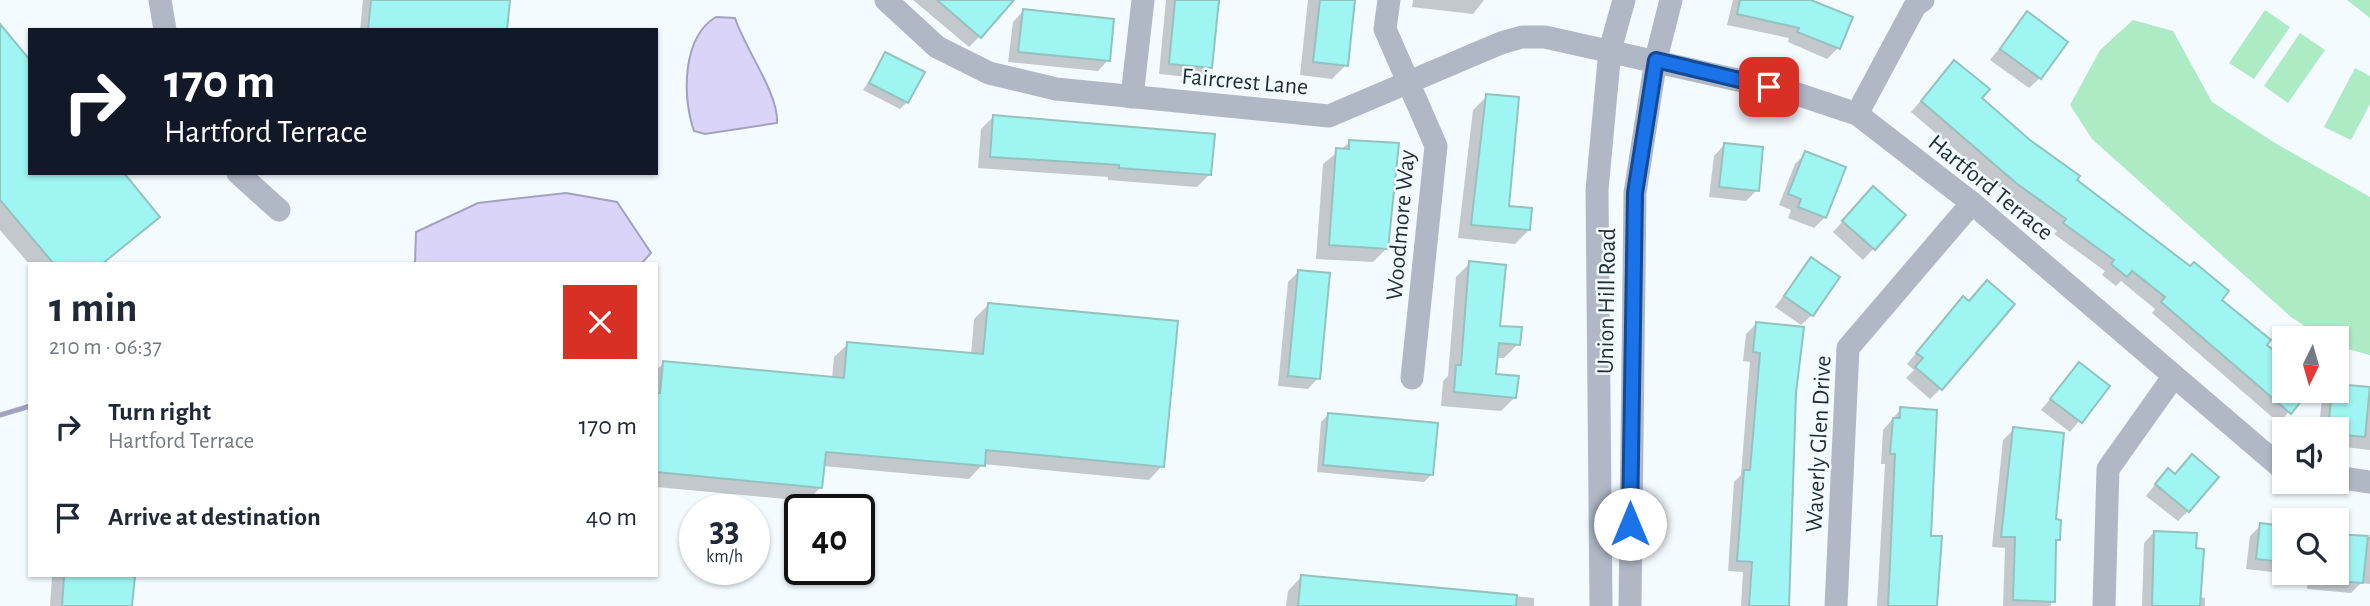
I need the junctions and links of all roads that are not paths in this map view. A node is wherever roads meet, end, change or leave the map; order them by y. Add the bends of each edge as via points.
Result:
1 (160, 0) edge
2 (886, 0) edge
3 (1143, 0) edge
4 (1389, 0) edge
5 (1625, 0) edge
6 (1671, 0) edge
7 (1923, 0) edge
8 (165, 28) edge
9 (1610, 50) junction
10 (1656, 60) junction
11 (1409, 81) junction
12 (1132, 97) junction
13 (1857, 114) junction
14 (240, 175) edge
15 (1972, 203) junction
16 (279, 210) dead end
17 (2174, 376) junction
18 (1412, 378) dead end
19 (2272, 460) edge
20 (2349, 479) edge
21 (2370, 482) edge
22 (1601, 606) edge
23 (1630, 606) edge
24 (1836, 606) edge
25 (2104, 606) edge

1 - 8 street
2 - 12 street, Faircrest Lane via 937,47 989,73 1056,89
3 - 12 street
4 - 11 street, Woodmore Way via 1385,29
5 - 9 street, Union Hill Road
6 - 10 street, Union Hill Road
7 - 13 street via 1915,6
9 - 10 street, Hartford Terrace
9 - 11 street, Faircrest Lane via 1522,37
9 - 22 street, Union Hill Road via 1597,190
10 - 13 street, Hartford Terrace via 1791,92
10 - 23 street, Union Hill Road via 1635,193
11 - 12 street, Faircrest Lane via 1329,116
11 - 18 street, Woodmore Way via 1436,146
13 - 15 street, Hartford Terrace
14 - 16 street
15 - 17 street, Hartford Terrace
15 - 24 street, Waverly Glen Drive via 1848,348
17 - 19 street, Hartford Terrace
17 - 25 street via 2108,469
20 - 21 street

